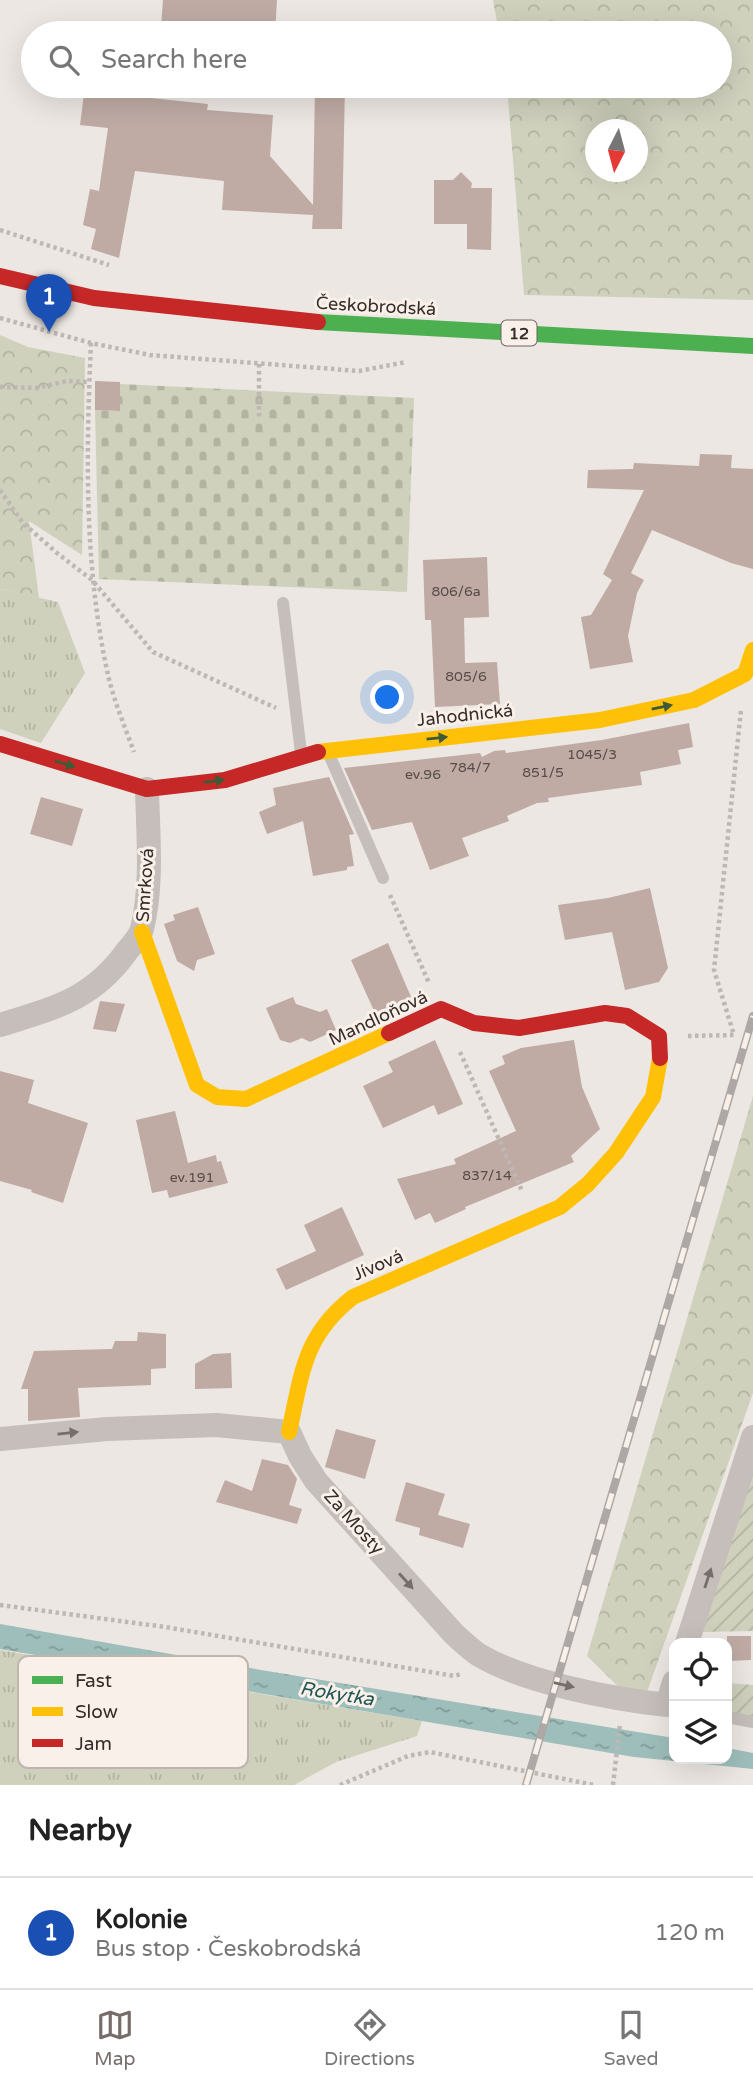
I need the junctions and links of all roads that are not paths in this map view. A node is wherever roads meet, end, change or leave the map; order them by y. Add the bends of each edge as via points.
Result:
1 (0, 276) edge
2 (753, 346) edge
3 (283, 603) dead end
4 (753, 650) edge
5 (0, 744) edge
6 (327, 749) junction
7 (301, 757) junction
8 (147, 789) junction
9 (383, 878) dead end
10 (142, 932) junction
11 (0, 1025) edge
12 (559, 1207) joint
13 (289, 1432) junction
14 (753, 1437) edge
15 (0, 1439) edge
16 (689, 1638) edge
17 (669, 1698) edge
18 (732, 1718) edge
19 (753, 1722) edge

1 - 2 street, Českobrodská / 12 via 94,298 285,320
3 - 7 lane
6 -> 4 street, Jahodnická via 600,720 694,699 745,674
5 -> 8 street, Jahodnická
6 - 7 street, Jahodnická
6 - 9 lane
8 -> 7 street, Jahodnická via 225,780
8 - 10 street, Smrková via 148,878
10 - 11 street, Smrková via 113,972 84,994 54,1009
10 - 12 street, Mandloňová via 197,1085 217,1097 246,1099 440,1009 474,1023 519,1028 605,1013 628,1016 659,1036 661,1054 653,1097 615,1153 588,1184
12 - 13 street, Jívová via 353,1297 334,1312 318,1332 307,1358
15 -> 13 street via 216,1425
13 -> 17 street, Za Mosty via 316,1481 454,1634 478,1654 525,1676 626,1700
16 -> 14 street
18 - 19 lane

